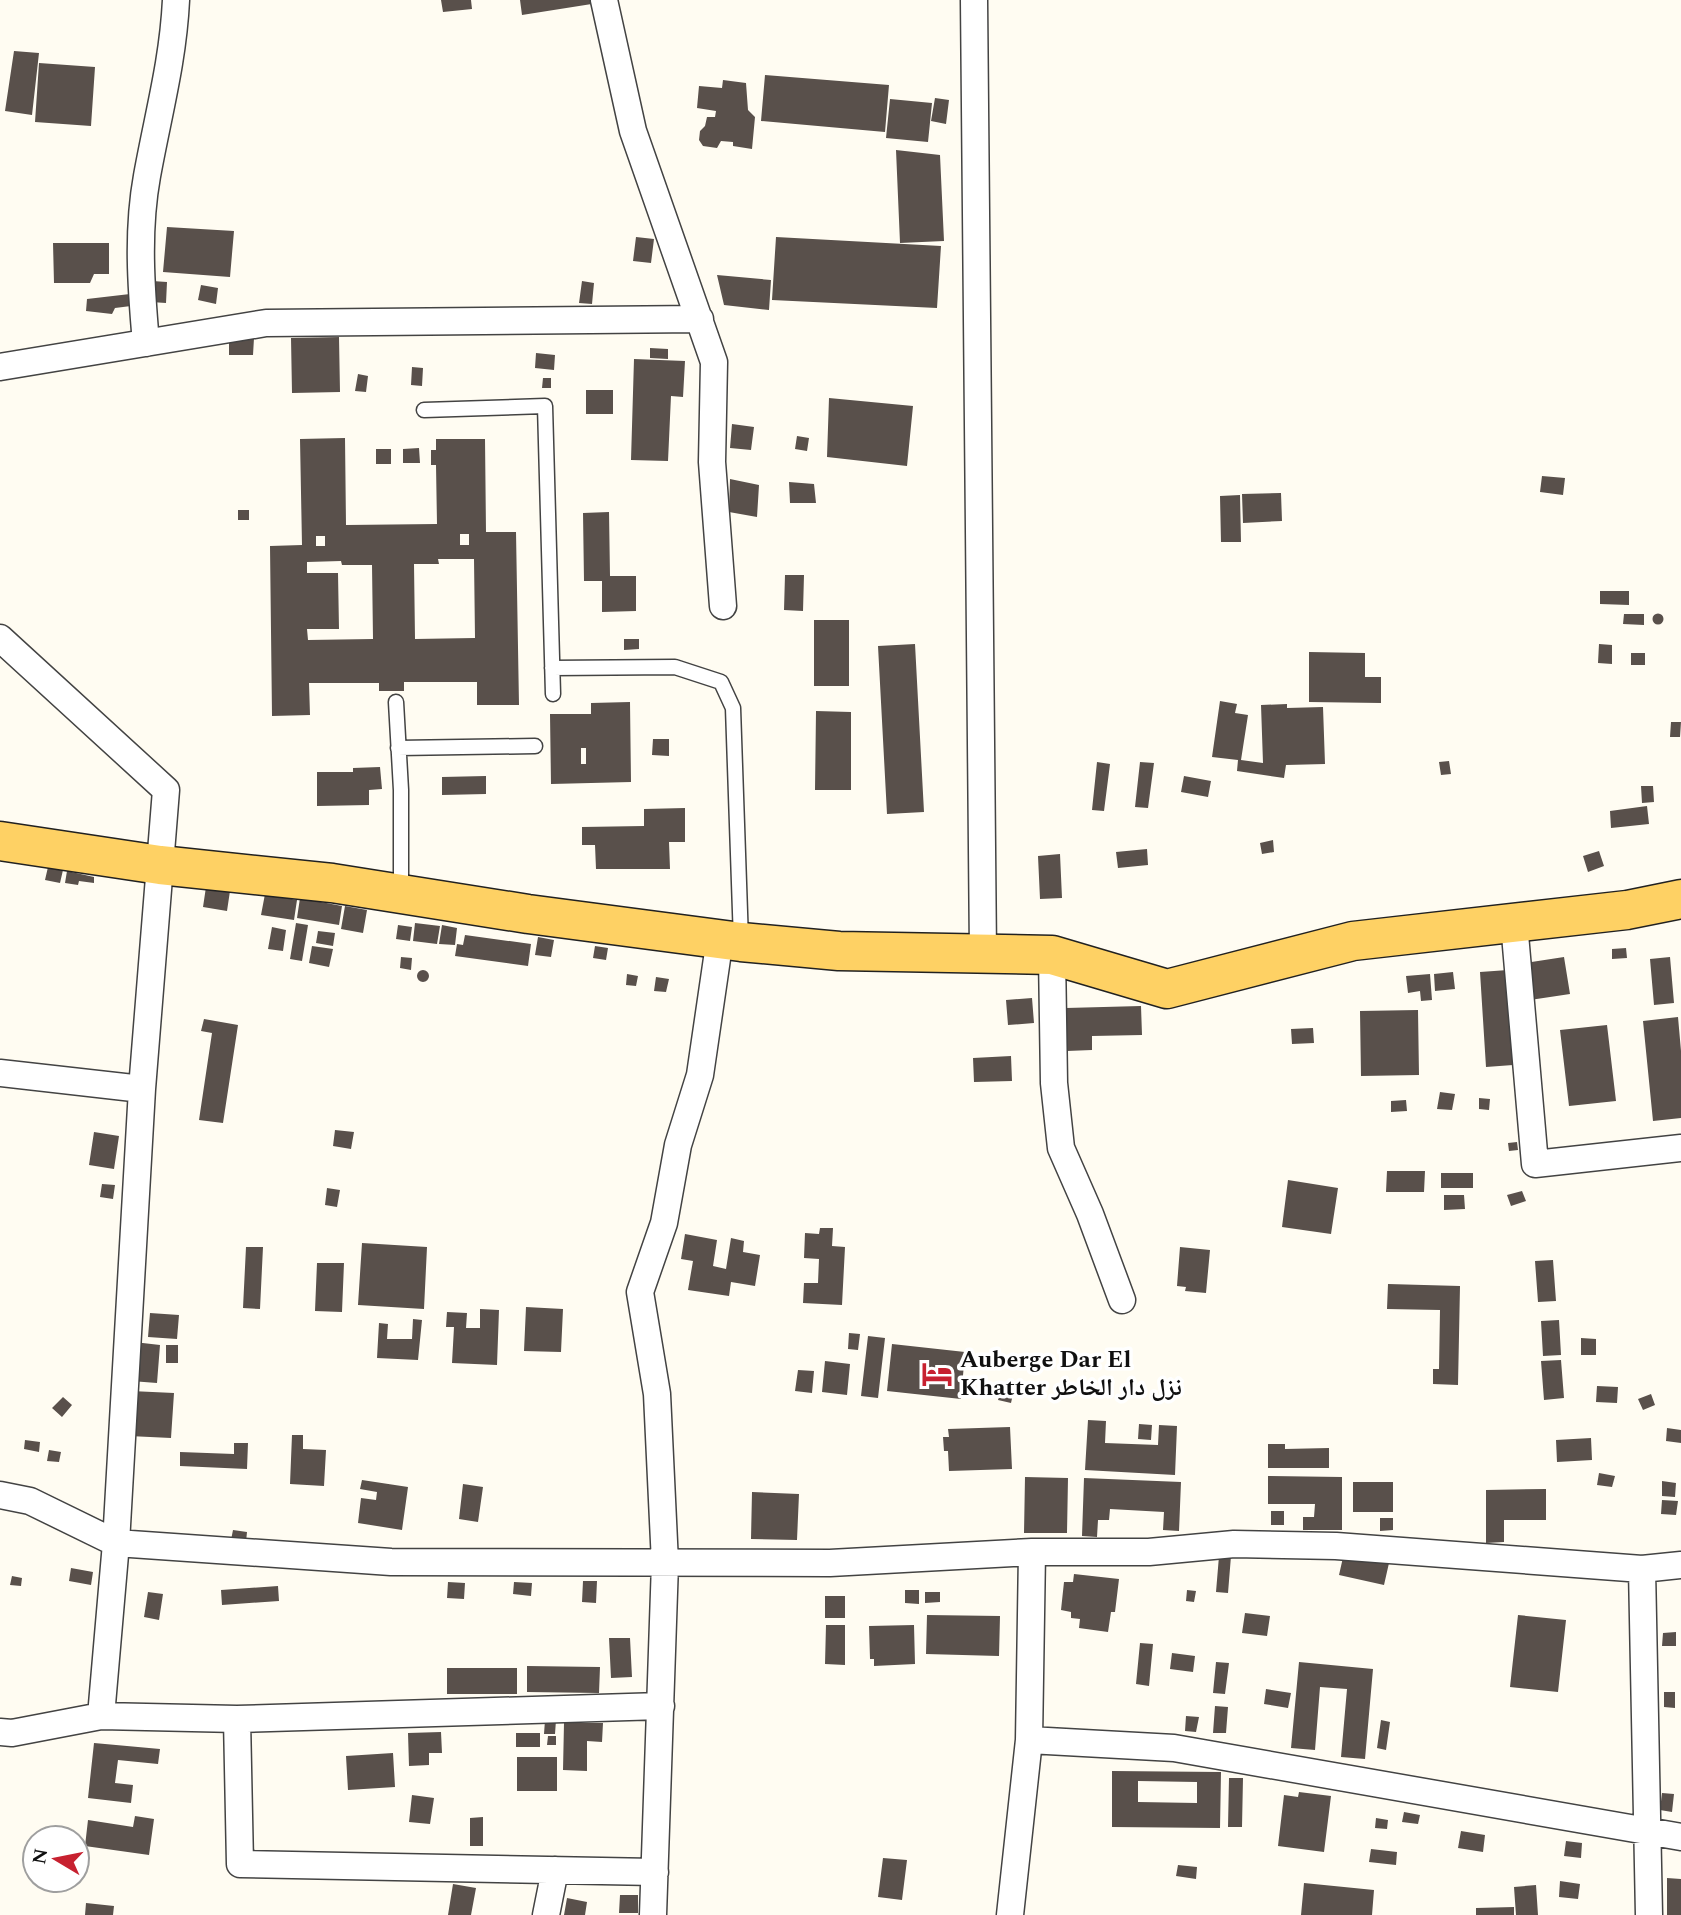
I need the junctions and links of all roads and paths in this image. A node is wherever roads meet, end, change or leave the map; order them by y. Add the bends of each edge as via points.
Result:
1 (176, 0) edge
2 (604, 0) edge
3 (974, 0) edge
4 (699, 319) junction
5 (146, 343) junction
6 (0, 367) edge
7 (424, 410) dead end
8 (723, 606) dead end
9 (0, 638) edge
10 (552, 668) junction
11 (553, 694) dead end
12 (396, 702) dead end
13 (535, 746) dead end
14 (397, 748) junction
15 (0, 841) edge
16 (160, 864) junction
17 (401, 894) junction
18 (1681, 899) edge
19 (1514, 923) junction
20 (731, 940) junction
21 (982, 954) junction
22 (1052, 956) junction
23 (0, 1073) edge
24 (142, 1089) junction
25 (1681, 1148) edge
26 (1122, 1300) dead end
27 (0, 1495) edge
28 (116, 1543) junction
29 (1032, 1552) junction
30 (665, 1563) junction
31 (1681, 1565) edge
32 (1642, 1569) junction
33 (660, 1706) junction
34 (101, 1716) junction
35 (237, 1718) junction
36 (0, 1732) edge
37 (1029, 1740) junction
38 (1649, 1831) junction
39 (1681, 1837) edge
40 (555, 1870) junction
41 (655, 1872) junction
42 (546, 1915) edge
43 (653, 1915) edge
44 (1010, 1915) edge
45 (1649, 1915) edge

1 - 5 street via 171,62 144,203 141,284
2 - 4 street via 633,131
3 - 21 street
4 - 5 street via 266,323
4 - 8 street via 714,362 712,462
5 - 6 street
7 - 10 lane via 545,406
9 - 16 street via 166,790
10 - 11 lane
10 - 20 lane via 675,667 721,682 733,708
12 - 14 lane
13 - 14 lane
14 - 17 lane
15 - 16 main road
16 - 17 main road
16 - 24 street
17 - 20 main road
18 - 19 main road
19 - 22 main road via 1353,941 1167,989
19 - 25 street via 1535,1164
20 - 21 main road via 839,951
20 - 30 street via 700,1075 678,1145 664,1223 640,1292 657,1394
21 - 22 main road
22 - 26 street via 1054,1083 1061,1147
23 - 24 street
24 - 28 street
27 - 28 street via 30,1501
28 - 30 street via 391,1562
28 - 34 street
29 - 30 street via 830,1563
29 - 32 street via 1149,1552 1234,1544 1336,1546
29 - 37 street
30 - 33 street
31 - 32 street
32 - 38 street
33 - 35 street
33 - 41 street
34 - 35 street
34 - 36 street
35 - 40 street via 240,1864
37 - 38 street via 1174,1748
37 - 44 street
38 - 39 street
38 - 45 street
40 - 41 street
40 - 42 street
41 - 43 street

